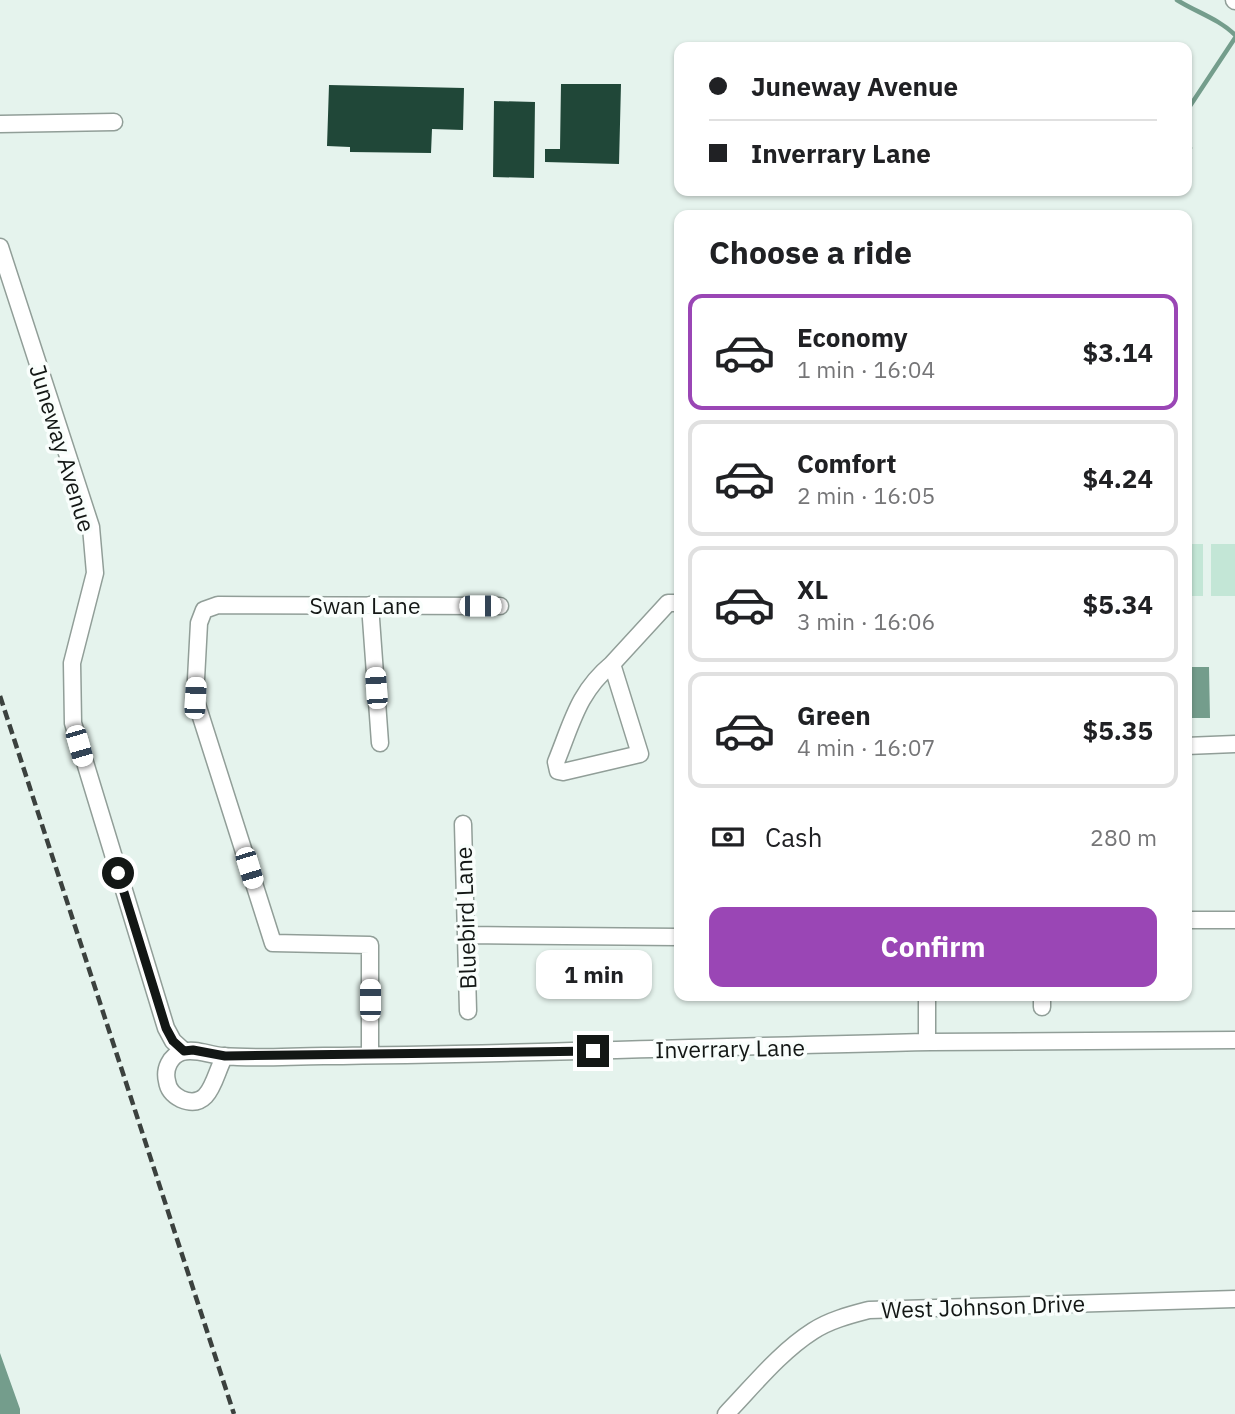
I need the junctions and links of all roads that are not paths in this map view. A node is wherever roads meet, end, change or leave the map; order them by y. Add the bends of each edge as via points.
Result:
1 (114, 122) dead end
2 (0, 124) edge
3 (0, 247) edge
4 (674, 603) edge
5 (370, 605) junction
6 (500, 606) dead end
7 (612, 664) junction
8 (380, 743) dead end
9 (1235, 744) edge
10 (1192, 746) edge
11 (463, 824) dead end
12 (1192, 920) edge
13 (1235, 920) edge
14 (466, 935) junction
15 (674, 937) edge
16 (927, 1001) edge
17 (468, 1011) dead end
18 (1235, 1040) edge
19 (927, 1042) junction
20 (184, 1051) junction
21 (370, 1055) junction
22 (225, 1056) junction
23 (1235, 1299) edge
24 (726, 1414) edge

1 - 2 street
3 - 20 street, Juneway Avenue via 91,527 94,573 72,663 73,723 166,1028
4 - 7 street via 668,603
5 - 6 street, Swan Lane
5 - 8 street
5 - 21 street, Swan Lane via 218,605 204,610 199,624 195,698 273,943 370,945
7 - 7 street via 583,695 556,762 558,771 640,754
9 - 10 street
11 - 14 street, Bluebird Lane
12 - 13 street
14 - 15 street
14 - 17 street, Bluebird Lane
16 - 19 street
18 - 19 street, Inverrary Lane
19 - 21 street, Inverrary Lane
20 - 22 street, Inverrary Lane
20 - 22 street via 170,1061 166,1076 173,1094 190,1101 214,1087
21 - 22 street, Inverrary Lane
23 - 24 street, West Johnson Drive via 869,1310 814,1330

